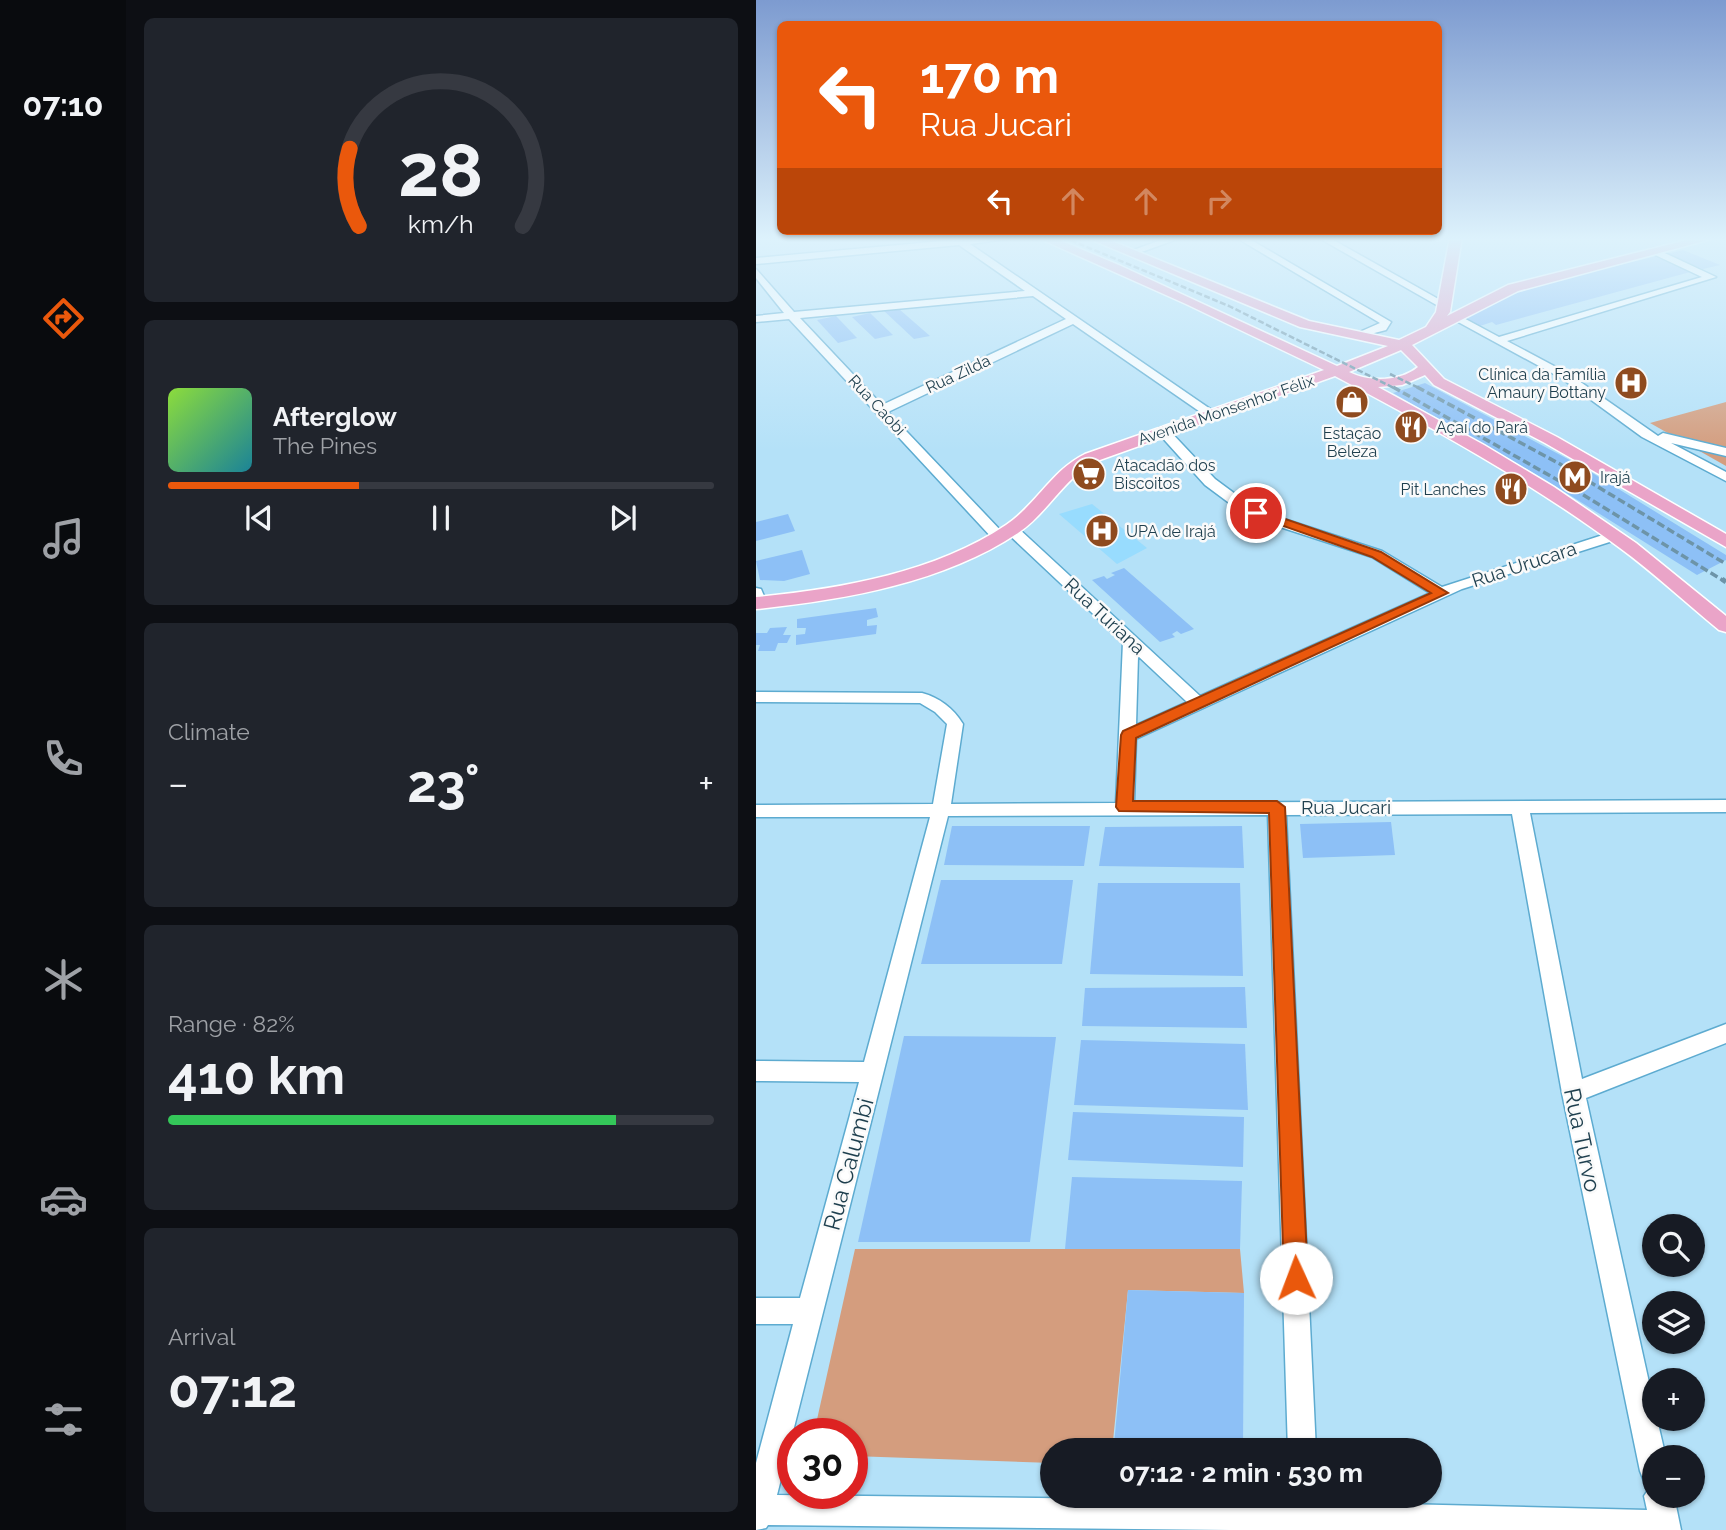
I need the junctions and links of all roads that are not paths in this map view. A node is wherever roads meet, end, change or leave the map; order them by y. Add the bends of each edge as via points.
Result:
1 (786, 308) edge
2 (872, 308) edge
3 (1056, 308) edge
4 (1210, 308) edge
5 (1267, 308) edge
6 (1362, 308) edge
7 (1443, 308) edge
8 (1455, 308) edge
9 (1470, 308) edge
10 (1611, 308) edge
11 (792, 316) junction
12 (1454, 317) junction
13 (756, 319) edge
14 (1072, 320) junction
15 (1428, 330) junction
16 (1359, 336) junction
17 (1499, 340) junction
18 (1402, 345) junction
19 (1324, 350) junction
20 (1425, 368) junction
21 (1342, 373) junction
22 (882, 410) junction
23 (1213, 415) junction
24 (1163, 431) junction
25 (1646, 434) junction
26 (1726, 452) edge
27 (1726, 477) edge
28 (1005, 533) junction
29 (1614, 536) junction
30 (1726, 542) edge
31 (1441, 593) junction
32 (757, 599) edge
33 (1700, 606) junction
34 (1726, 614) edge
35 (1726, 626) edge
36 (1131, 640) junction
37 (756, 697) edge
38 (1198, 703) junction
39 (1129, 735) junction
40 (1726, 806) edge
41 (1125, 807) junction
42 (1277, 807) junction
43 (1520, 807) junction
44 (941, 810) junction
45 (756, 811) edge
46 (1726, 1033) edge
47 (756, 1071) edge
48 (873, 1072) junction
49 (1573, 1093) junction
50 (756, 1311) edge
51 (808, 1311) junction
52 (1301, 1438) edge
53 (1648, 1445) edge
54 (1662, 1508) edge
55 (757, 1513) edge
56 (1304, 1514) edge
57 (1666, 1528) edge

1 - 11 street, Rua Caobi
2 - 11 street
3 - 14 street
4 - 19 main road
5 - 16 main road via 1305,324
6 - 16 street via 1386,322
7 - 15 main road
8 - 12 main road
9 - 12 main road, Avenida Monsenhor Félix
10 - 17 street
11 - 13 street
11 - 22 street, Rua Caobi
12 - 15 main road, Avenida Monsenhor Félix
12 - 17 street
14 - 22 street, Rua Zilda
14 - 23 street
15 - 16 main road
15 - 18 main road, Avenida Monsenhor Félix
16 - 18 main road
16 - 19 main road
17 - 25 street via 1584,388
18 - 20 main road
18 - 21 main road, Avenida Monsenhor Félix
19 - 21 main road
20 - 21 main road via 1411,379 1391,383
20 - 30 main road via 1443,384 1551,440
21 - 23 main road, Avenida Monsenhor Félix
21 - 29 main road via 1528,480
22 - 28 street, Rua Caobi
23 - 24 main road, Avenida Monsenhor Félix
24 - 28 main road, Avenida Monsenhor Félix via 1106,450 1076,466 1038,508
24 - 31 street via 1210,482 1241,505 1377,554
25 - 26 street
25 - 27 street
28 - 32 main road, Avenida Monsenhor Félix via 964,554 859,586 793,600
28 - 36 street, Rua Turiana
29 - 31 street, Rua Urucara
29 - 33 main road
31 - 38 street, Rua Urucara
33 - 34 main road
33 - 35 main road
36 - 38 street, Rua Turiana
36 - 39 street
37 - 44 street, Rua Calumbi via 905,697 934,703 955,724
38 - 39 street, Rua Urucara
39 - 41 street
40 - 43 street, Rua Jucari
41 - 42 street, Rua Jucari
41 - 44 street, Rua Jucari
42 - 43 street, Rua Jucari
42 - 52 street
43 - 49 street, Rua Turvo
44 - 45 street, Rua Jucari
44 - 48 street, Rua Calumbi
46 - 49 street
47 - 48 street
48 - 51 street, Rua Calumbi
49 - 53 street, Rua Turvo
50 - 51 street
51 - 55 street, Rua Calumbi
54 - 57 street
55 - 56 street
56 - 57 street

